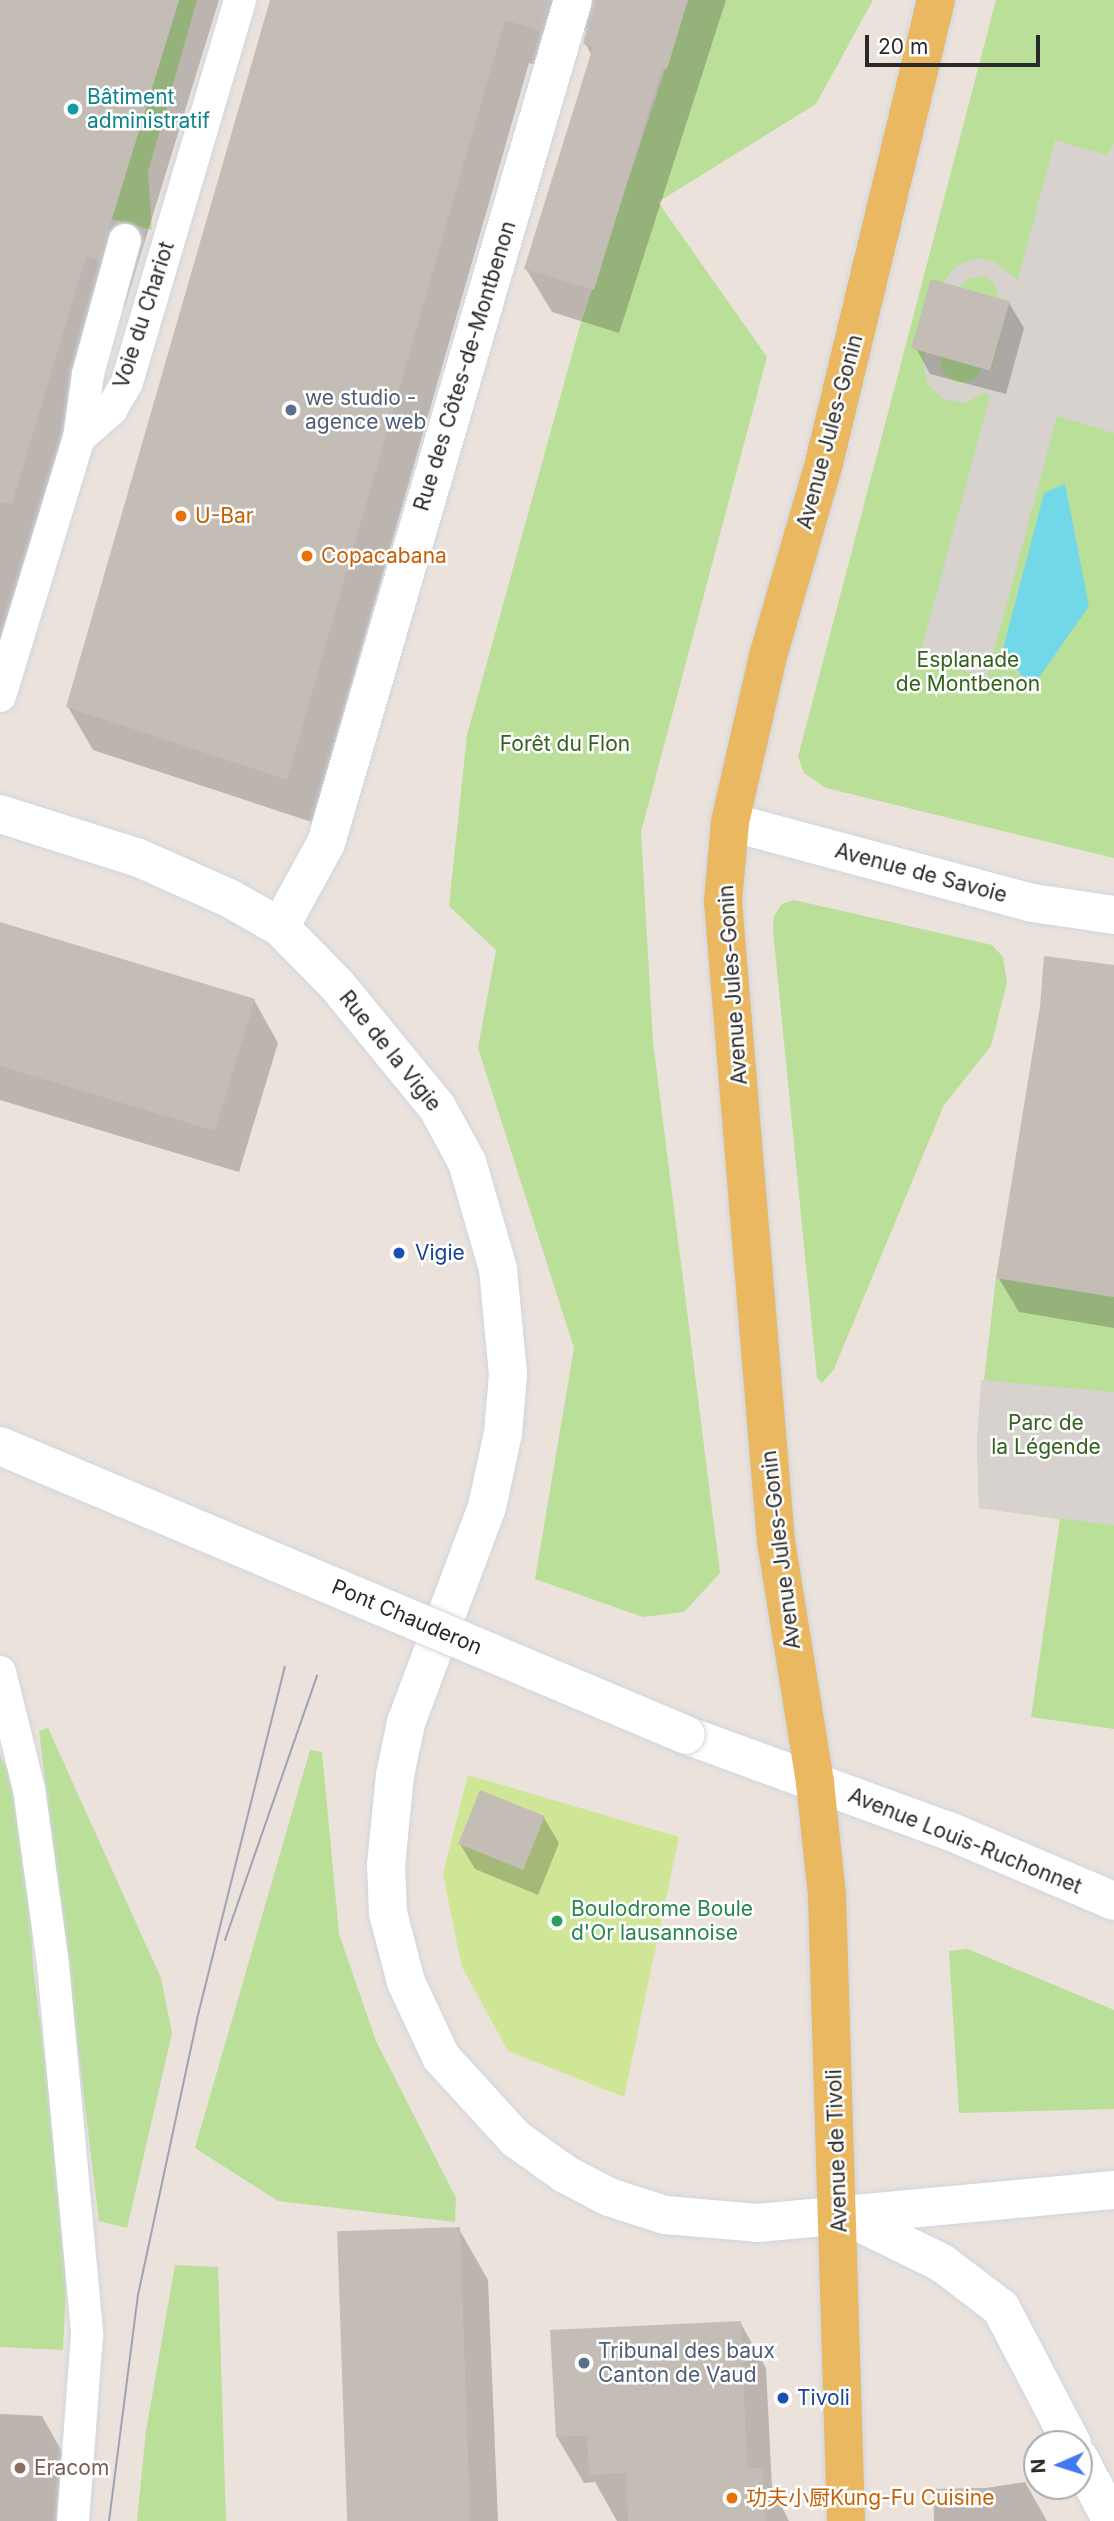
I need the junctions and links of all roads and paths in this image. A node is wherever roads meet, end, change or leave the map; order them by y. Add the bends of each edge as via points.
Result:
1 (240, 0) edge
2 (936, 0) edge
3 (569, 14) edge
4 (125, 240) dead end
5 (79, 438) junction
6 (0, 695) edge
7 (0, 814) edge
8 (730, 822) junction
9 (1114, 915) edge
10 (280, 927) junction
11 (0, 1446) edge
12 (0, 1672) edge
13 (815, 1782) junction
14 (1114, 1900) edge
15 (1114, 2190) edge
16 (840, 2213) junction
17 (1065, 2430) edge
18 (1093, 2485) edge
19 (73, 2521) edge
20 (846, 2521) edge
21 (1112, 2521) edge

1 - 5 lane, Voie du Chariot via 127,382 111,411
2 - 8 main road, Avenue Jules-Gonin via 824,463 768,656
3 - 10 street, Rue des Côtes-de-Montbenon via 326,843
4 - 5 lane via 88,374
5 - 6 lane
7 - 10 street, Rue de la Vigie via 139,858 229,898
8 - 9 street, Avenue de Savoie via 1033,903
8 - 13 main road, Avenue Jules-Gonin via 723,901 776,1542
10 - 16 street, Rue de la Vigie via 346,995 437,1107 467,1162 498,1269 505,1321 508,1374 503,1433 487,1507 411,1707 393,1788 386,1865 388,1913 407,1982 442,2057 516,2139 565,2174 609,2197 697,2220 733,2224
11 - 13 street, Pont Chauderon, bridge via 686,1735
12 - 19 lane via 29,1789 53,1965 87,2335
13 - 14 street, Avenue Louis-Ruchonnet
13 - 16 main road, Avenue de Tivoli via 827,1895
15 - 16 street
16 - 17 street via 942,2263 1001,2308
16 - 20 main road, Avenue de Tivoli
18 - 21 street

